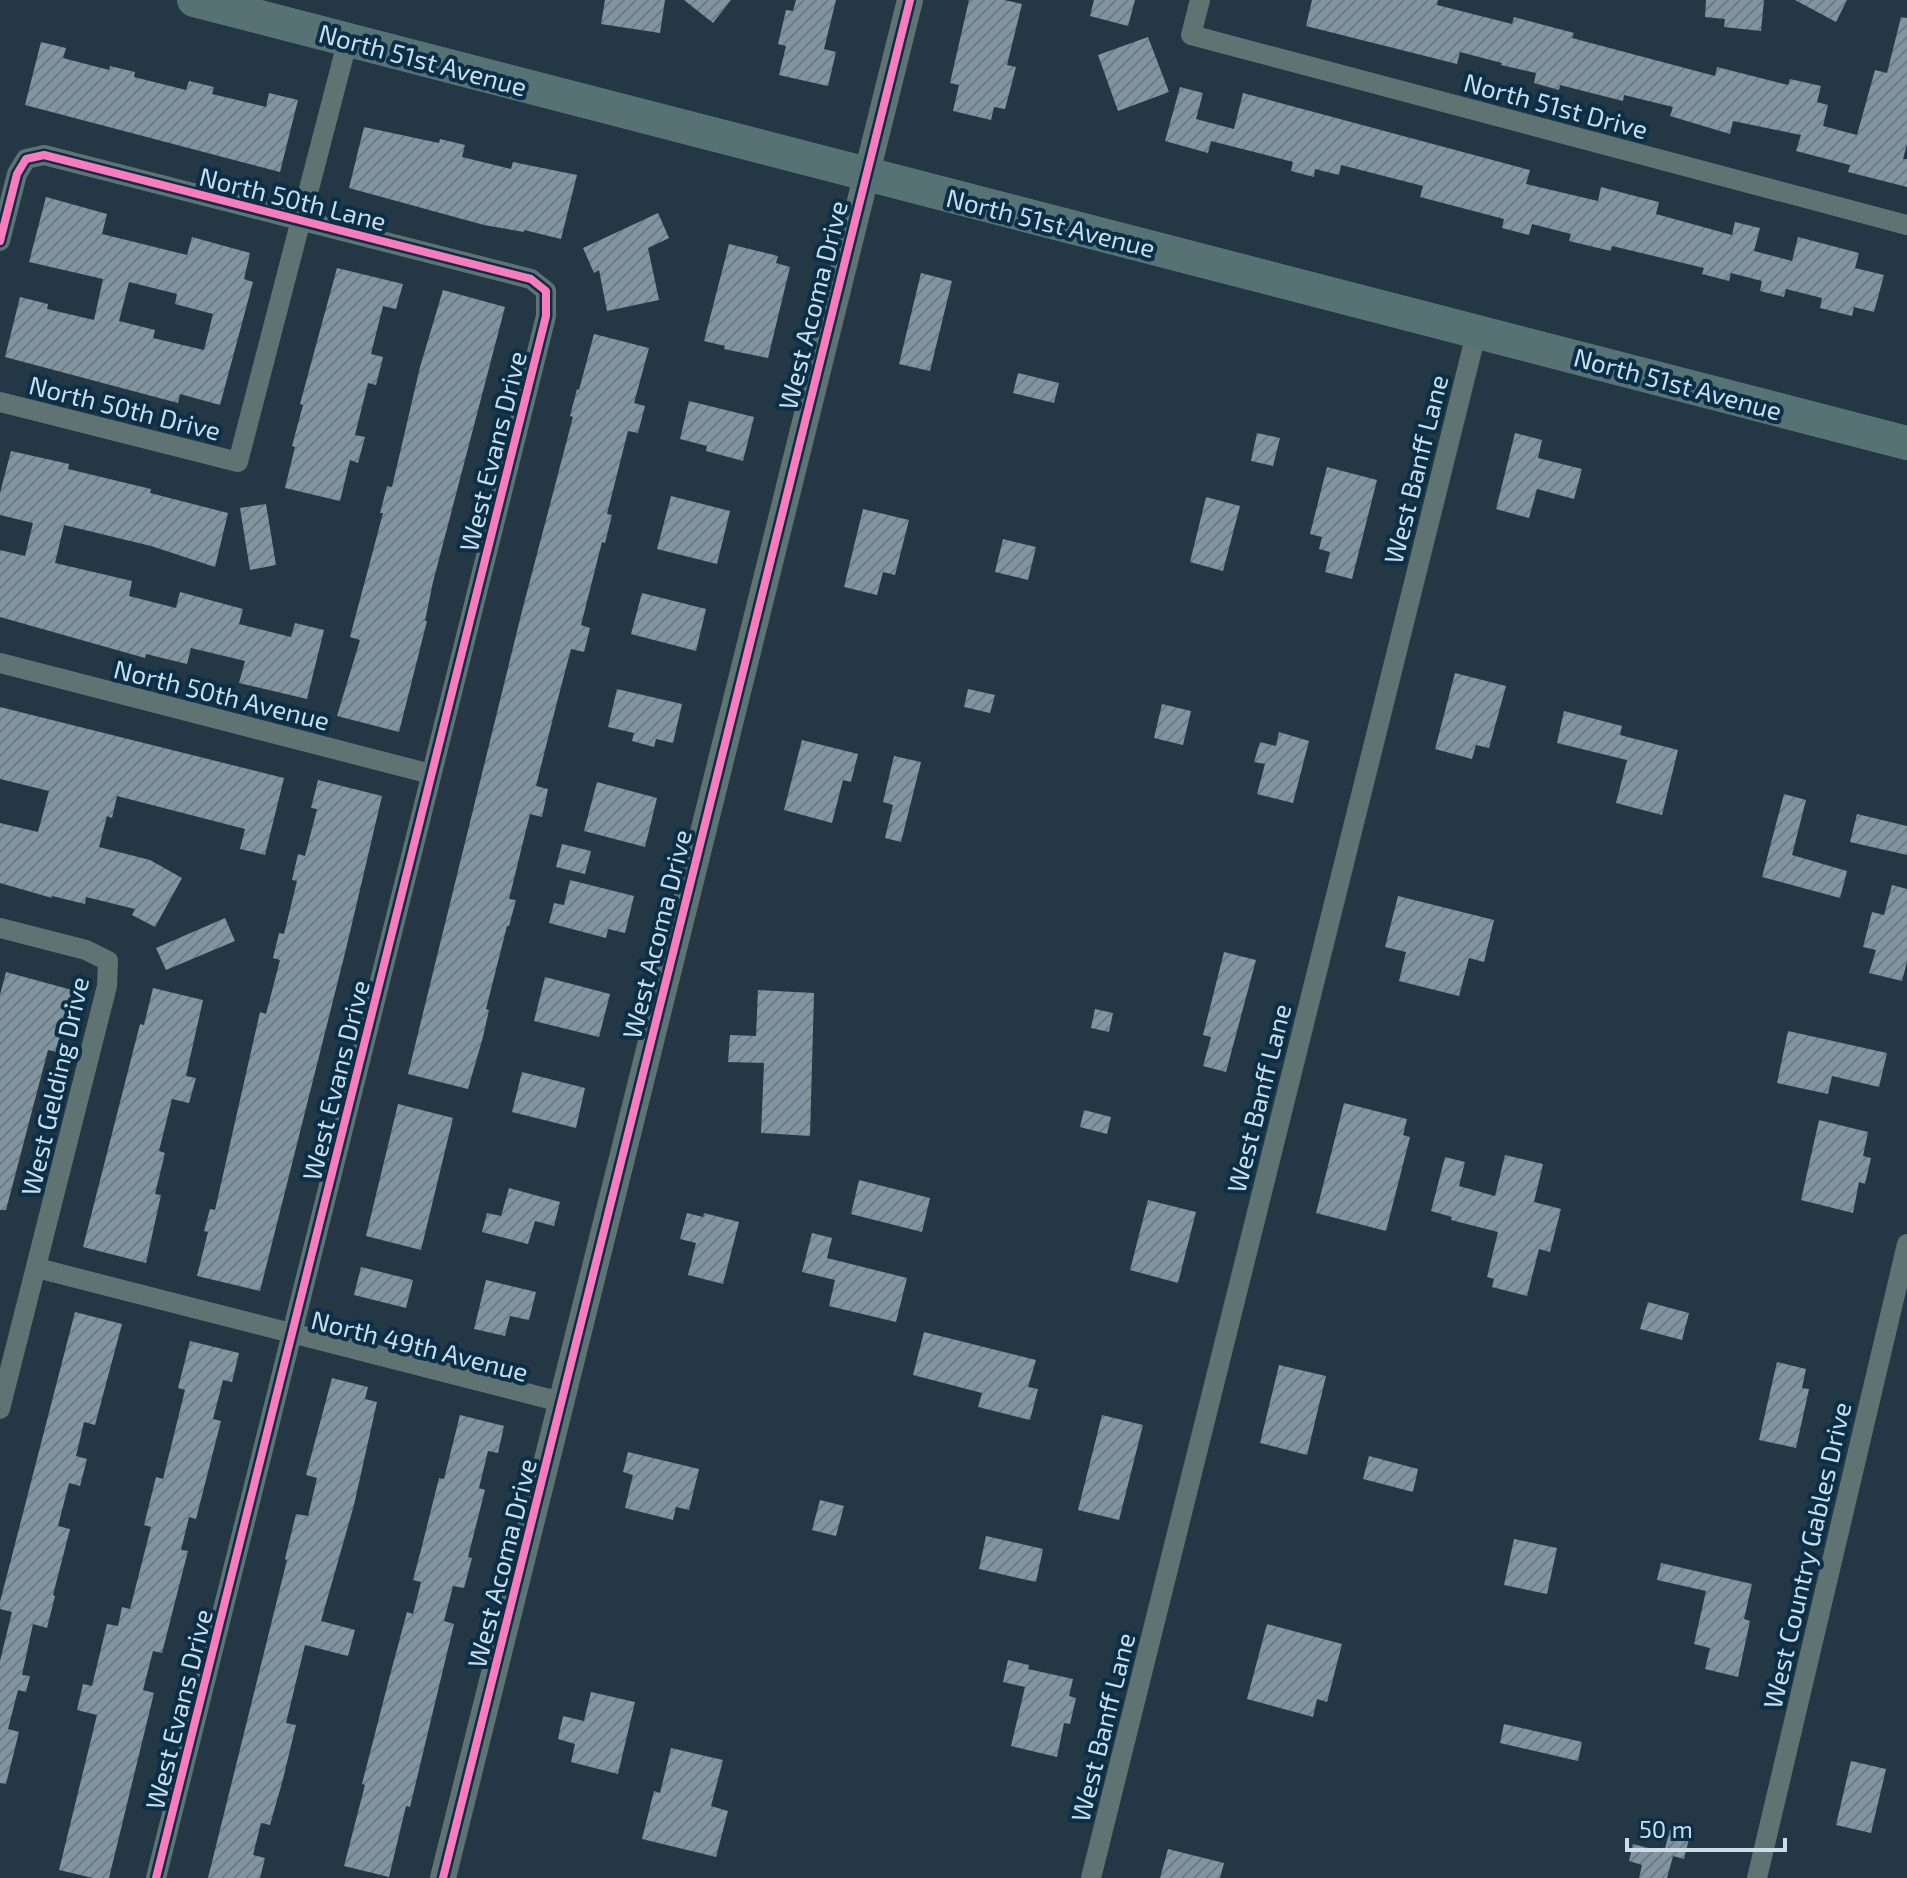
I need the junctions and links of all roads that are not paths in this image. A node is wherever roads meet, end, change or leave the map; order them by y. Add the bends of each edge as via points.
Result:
1 (194, 0) edge
2 (910, 0) edge
3 (1200, 0) edge
4 (348, 39) junction
5 (866, 174) junction
6 (301, 220) junction
7 (1907, 225) edge
8 (0, 241) edge
9 (546, 291) joint
10 (1477, 330) junction
11 (0, 402) edge
12 (1907, 443) edge
13 (0, 663) edge
14 (431, 774) junction
15 (0, 928) edge
16 (1907, 1244) edge
17 (37, 1268) junction
18 (293, 1333) junction
19 (561, 1402) junction
20 (0, 1409) edge
21 (156, 1878) edge
22 (443, 1878) edge
23 (1091, 1878) edge
24 (1757, 1878) edge

1 - 4 main road, North 51st Avenue
2 - 5 street, West Acoma Drive
3 - 7 street, North 51st Drive via 1191,35
4 - 5 main road, North 51st Avenue
4 - 6 street
5 - 10 main road, North 51st Avenue
5 - 19 street, West Acoma Drive
6 - 8 street, North 50th Lane via 44,155 26,159 17,174
6 - 9 street, North 50th Lane via 531,279
6 - 11 street, North 50th Drive via 238,462
9 - 14 street, West Evans Drive via 546,316
10 - 12 main road, North 51st Avenue
10 - 23 street, West Banff Lane
13 - 14 street, North 50th Avenue
14 - 18 street, West Evans Drive
15 - 17 street, West Gelding Drive via 86,950 108,961 107,986
16 - 24 street, West Country Gables Drive
17 - 18 street, North 49th Avenue
17 - 20 street, West Gelding Drive
18 - 19 street, North 49th Avenue
18 - 21 street, West Evans Drive
19 - 22 street, West Acoma Drive

